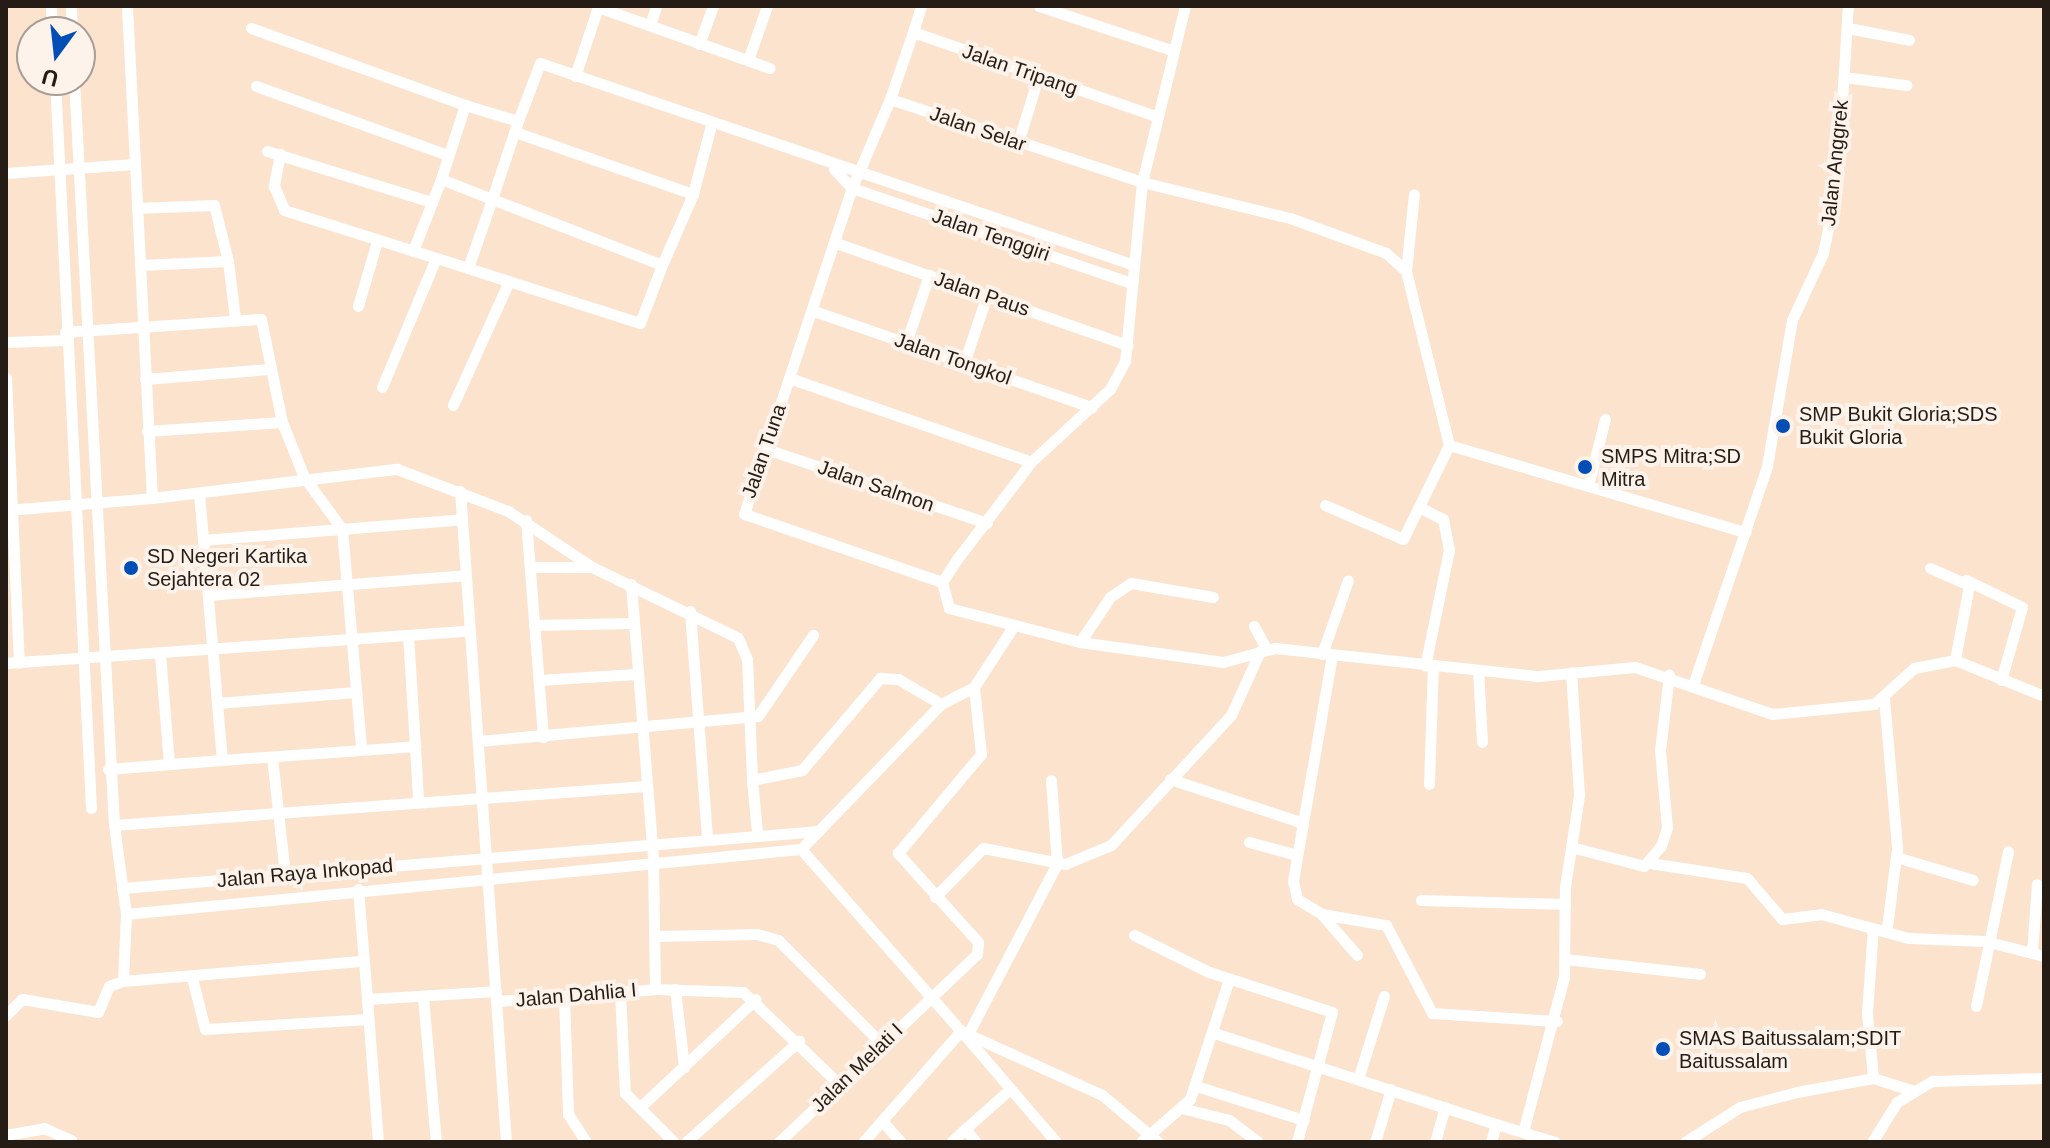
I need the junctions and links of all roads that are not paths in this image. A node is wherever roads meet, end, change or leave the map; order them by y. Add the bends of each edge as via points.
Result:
1 (127, 6) edge
2 (597, 6) edge
3 (656, 6) edge
4 (713, 6) edge
5 (767, 6) edge
6 (921, 6) edge
7 (1039, 6) edge
8 (1185, 6) edge
9 (1848, 6) edge
10 (650, 25) junction
11 (251, 28) dead end
12 (1848, 28) junction
13 (913, 32) junction
14 (1909, 40) dead end
15 (699, 44) junction
16 (1171, 50) junction
17 (748, 60) junction
18 (769, 68) dead end
19 (575, 76) junction
20 (1038, 77) junction
21 (1844, 77) junction
22 (1906, 85) dead end
23 (256, 86) dead end
24 (56, 96) edge
25 (75, 96) edge
26 (890, 99) junction
27 (465, 105) junction
28 (1153, 115) junction
29 (711, 125) junction
30 (516, 126) junction
31 (1018, 143) junction
32 (448, 155) junction
33 (134, 164) junction
34 (77, 167) junction
35 (834, 169) junction
36 (59, 170) junction
37 (859, 171) junction
38 (6, 173) edge
39 (441, 179) junction
40 (1142, 182) junction
41 (852, 188) junction
42 (693, 194) junction
43 (1414, 194) dead end
44 (492, 199) junction
45 (432, 202) junction
46 (137, 208) junction
47 (377, 241) junction
48 (836, 243) junction
49 (413, 251) junction
50 (436, 258) junction
51 (228, 261) junction
52 (1131, 264) junction
53 (141, 265) junction
54 (662, 265) junction
55 (468, 268) junction
56 (1406, 271) junction
57 (929, 275) junction
58 (509, 281) junction
59 (1131, 283) junction
60 (987, 295) junction
61 (358, 306) dead end
62 (814, 311) junction
63 (235, 318) junction
64 (142, 326) junction
65 (87, 329) junction
66 (67, 334) junction
67 (6, 342) edge
68 (906, 343) junction
69 (1128, 345) junction
70 (964, 363) junction
71 (268, 369) junction
72 (6, 378) edge
73 (789, 378) junction
74 (145, 379) junction
75 (382, 387) dead end
76 (453, 405) dead end
77 (1092, 407) junction
78 (1605, 419) dead end
79 (282, 422) junction
80 (147, 431) junction
81 (1449, 445) junction
82 (766, 449) junction
83 (1031, 462) junction
84 (304, 477) junction
85 (1588, 486) junction
86 (460, 491) junction
87 (199, 493) junction
88 (152, 498) junction
89 (86, 504) junction
90 (1325, 505) dead end
91 (1419, 507) junction
92 (9, 510) edge
93 (462, 519) junction
94 (526, 520) junction
95 (987, 523) junction
96 (342, 529) junction
97 (1745, 532) junction
98 (203, 540) junction
99 (9, 546) edge
100 (530, 567) junction
101 (592, 567) junction
102 (1930, 568) dead end
103 (465, 575) junction
104 (1348, 580) dead end
105 (1966, 580) junction
106 (942, 582) junction
107 (347, 584) junction
108 (631, 584) junction
109 (208, 595) junction
110 (1213, 597) dead end
111 (11, 608) edge
112 (690, 611) junction
113 (632, 623) junction
114 (534, 625) junction
115 (1254, 626) dead end
116 (1013, 627) junction
117 (467, 631) junction
118 (408, 635) junction
119 (813, 635) dead end
120 (351, 638) junction
121 (1080, 642) junction
122 (1263, 650) junction
123 (214, 651) junction
124 (160, 654) junction
125 (1327, 654) junction
126 (102, 659) junction
127 (82, 660) junction
128 (1955, 660) junction
129 (12, 663) edge
130 (1429, 666) junction
131 (1478, 670) junction
132 (1571, 672) junction
133 (636, 674) junction
134 (1669, 675) junction
135 (539, 680) junction
136 (2001, 680) junction
137 (1694, 682) junction
138 (974, 687) junction
139 (356, 692) junction
140 (2044, 696) edge
141 (1884, 698) junction
142 (217, 703) junction
143 (941, 704) junction
144 (750, 718) junction
145 (700, 727) junction
146 (640, 731) junction
147 (543, 737) junction
148 (478, 741) junction
149 (1482, 742) dead end
150 (415, 746) junction
151 (361, 748) junction
152 (272, 757) junction
153 (222, 760) junction
154 (169, 764) junction
155 (108, 769) junction
156 (1170, 779) junction
157 (752, 780) junction
158 (1051, 780) dead end
159 (1429, 784) dead end
160 (646, 786) junction
161 (482, 796) junction
162 (418, 800) junction
163 (91, 808) dead end
164 (280, 811) junction
165 (1303, 823) junction
166 (114, 825) junction
167 (819, 831) junction
168 (757, 832) junction
169 (707, 838) junction
170 (649, 842) junction
171 (1249, 842) dead end
172 (1571, 847) junction
173 (801, 849) junction
174 (2008, 851) dead end
175 (1297, 855) junction
176 (1896, 857) junction
177 (487, 858) junction
178 (653, 860) junction
179 (1650, 863) junction
180 (1057, 864) junction
181 (285, 874) junction
182 (489, 878) junction
183 (1973, 880) dead end
184 (2037, 884) dead end
185 (122, 888) junction
186 (358, 889) junction
187 (935, 897) junction
188 (1421, 900) dead end
189 (1565, 904) junction
190 (126, 914) junction
191 (1322, 914) junction
192 (1887, 927) junction
193 (1873, 928) junction
194 (1134, 935) dead end
195 (655, 936) junction
196 (1990, 942) junction
197 (1357, 955) dead end
198 (2038, 955) edge
199 (1565, 959) junction
200 (363, 961) junction
201 (1700, 974) dead end
202 (192, 978) junction
203 (1229, 979) junction
204 (123, 981) junction
205 (655, 989) junction
206 (675, 989) junction
207 (620, 992) junction
208 (935, 995) junction
209 (497, 996) junction
210 (1384, 996) dead end
211 (423, 997) junction
212 (564, 997) junction
213 (367, 999) junction
214 (756, 999) junction
215 (1976, 1006) dead end
216 (6, 1015) edge
217 (368, 1019) junction
218 (1557, 1021) junction
219 (965, 1031) junction
220 (1214, 1033) junction
221 (799, 1041) junction
222 (881, 1043) junction
223 (684, 1067) junction
224 (1319, 1067) junction
225 (1873, 1078) junction
226 (2044, 1078) edge
227 (1358, 1079) junction
228 (840, 1085) junction
229 (1196, 1086) junction
230 (1391, 1089) junction
231 (1008, 1091) junction
232 (1914, 1091) junction
233 (640, 1107) junction
234 (1445, 1107) junction
235 (1185, 1109) junction
236 (1304, 1120) junction
237 (883, 1122) junction
238 (1496, 1124) junction
239 (965, 1129) junction
240 (1523, 1132) junction
241 (6, 1135) edge
242 (1150, 1139) edge
243 (71, 1140) dead end
244 (378, 1142) edge
245 (436, 1142) edge
246 (506, 1142) edge
247 (586, 1142) edge
248 (674, 1142) edge
249 (686, 1142) edge
250 (779, 1142) edge
251 (863, 1142) edge
252 (901, 1142) edge
253 (951, 1142) edge
254 (976, 1142) edge
255 (1056, 1142) edge
256 (1258, 1142) edge
257 (1297, 1142) edge
258 (1375, 1142) edge
259 (1435, 1142) edge
260 (1491, 1142) edge
261 (1555, 1142) edge
262 (1685, 1142) edge
263 (1872, 1142) edge

1 - 33 street
2 - 10 street
2 - 19 street
3 - 10 street
4 - 15 street
5 - 17 street
6 - 13 street
7 - 16 street
8 - 16 street
9 - 12 street, Jalan Anggrek
10 - 15 street
11 - 27 street
12 - 14 street
12 - 21 street, Jalan Anggrek
13 - 20 street, Jalan Tripang
13 - 26 street
15 - 17 street
16 - 28 street
17 - 18 street
19 - 29 street
19 - 30 street via 540,63
20 - 28 street, Jalan Tripang
20 - 31 street
21 - 22 street
21 - 97 street, Jalan Anggrek via 1829,226 1786,338 1771,450
23 - 32 street
24 - 36 street
25 - 34 street
26 - 31 street, Jalan Selar
26 - 37 street
27 - 30 street
27 - 32 street
28 - 40 street
29 - 35 street
29 - 42 street
30 - 42 street
30 - 44 street
31 - 40 street, Jalan Selar
32 - 39 street
33 - 34 street
33 - 46 street
34 - 36 street
34 - 65 street
35 - 37 street, Jalan Tenggiri
35 - 41 street
36 - 38 street
36 - 66 street
37 - 41 street, Jalan Tuna
37 - 52 street, Jalan Tenggiri
39 - 44 street
39 - 45 street
40 - 52 street
40 - 56 street, Jalan Selar via 1290,218 1386,253
41 - 48 street, Jalan Tuna
41 - 59 street, Jalan Tenggiri
42 - 54 street
43 - 56 street
44 - 54 street
44 - 55 street
45 - 47 street via 274,153 278,205
45 - 49 street
46 - 51 street via 214,205
46 - 53 street
47 - 49 street
47 - 61 street
48 - 57 street, Jalan Paus
48 - 62 street, Jalan Tuna
49 - 50 street
50 - 55 street
50 - 75 street
51 - 53 street
51 - 63 street
52 - 59 street
53 - 64 street
54 - 58 street via 637,326
55 - 58 street
56 - 81 street
57 - 60 street, Jalan Paus
57 - 68 street
58 - 76 street
59 - 69 street
60 - 69 street, Jalan Paus
60 - 70 street
62 - 68 street, Jalan Tongkol
62 - 73 street, Jalan Tuna
63 - 64 street
63 - 71 street via 261,319
64 - 65 street
64 - 74 street
65 - 66 street
65 - 89 street
66 - 67 street
66 - 89 street
68 - 70 street, Jalan Tongkol
69 - 77 street via 1120,374
70 - 77 street, Jalan Tongkol
71 - 74 street
71 - 79 street
72 - 92 street
73 - 82 street, Jalan Tuna
73 - 83 street
74 - 80 street
77 - 83 street
78 - 85 street
79 - 80 street
79 - 84 street
80 - 88 street
81 - 85 street
81 - 91 street
82 - 95 street, Jalan Salmon
82 - 106 street, Jalan Tuna via 746,498 748,519
83 - 95 street
84 - 86 street via 397,469
84 - 87 street
84 - 96 street
85 - 97 street
86 - 93 street
86 - 94 street
87 - 88 street
87 - 98 street
88 - 89 street
89 - 92 street
89 - 126 street
89 - 127 street
90 - 91 street via 1403,539
91 - 130 street via 1443,519 1449,550
92 - 99 street
93 - 96 street
93 - 103 street
94 - 100 street
94 - 101 street
95 - 106 street
96 - 98 street
96 - 107 street
97 - 137 street, Jalan Anggrek
98 - 109 street
99 - 111 street
100 - 101 street
100 - 114 street
101 - 108 street
102 - 105 street
103 - 107 street
103 - 117 street
104 - 125 street
105 - 128 street via 1970,593
105 - 136 street via 2022,607
106 - 116 street via 949,608
107 - 109 street
107 - 120 street
108 - 112 street
108 - 113 street
109 - 123 street
110 - 121 street via 1131,583 1110,597
111 - 129 street
112 - 144 street via 730,631 742,646
112 - 145 street
113 - 114 street
113 - 133 street
114 - 135 street
115 - 122 street
116 - 121 street
116 - 138 street
117 - 118 street
117 - 148 street
118 - 120 street
118 - 150 street
119 - 144 street via 766,711
120 - 123 street
120 - 139 street
121 - 122 street via 1223,662
122 - 125 street
122 - 156 street via 1238,706
123 - 124 street
123 - 142 street
124 - 126 street
124 - 154 street
125 - 130 street
125 - 165 street
126 - 127 street
126 - 155 street
127 - 129 street
127 - 163 street
128 - 136 street
128 - 141 street via 1914,668
130 - 131 street
130 - 159 street
131 - 132 street
131 - 149 street
132 - 134 street via 1617,665
132 - 172 street via 1579,769
133 - 135 street
133 - 146 street
134 - 137 street
134 - 179 street via 1660,750 1667,828
135 - 147 street
136 - 140 street
137 - 141 street via 1772,714 1861,707
138 - 143 street
138 - 187 street via 981,754 898,853
139 - 142 street
139 - 151 street
141 - 176 street
142 - 153 street
143 - 157 street via 898,679 880,678 802,770
143 - 167 street
144 - 145 street
144 - 157 street
145 - 146 street
145 - 169 street
146 - 147 street
146 - 160 street
147 - 148 street
148 - 161 street
150 - 151 street
150 - 162 street
151 - 152 street
152 - 153 street
152 - 164 street
153 - 154 street
154 - 155 street
155 - 166 street
156 - 165 street
156 - 180 street via 1111,845
157 - 168 street
158 - 180 street
160 - 161 street
160 - 170 street
161 - 162 street
161 - 177 street
162 - 164 street
164 - 166 street
164 - 181 street
165 - 175 street
166 - 185 street
167 - 168 street, Jalan Raya Inkopad
167 - 173 street
168 - 169 street, Jalan Raya Inkopad
169 - 170 street, Jalan Raya Inkopad
170 - 177 street, Jalan Raya Inkopad
170 - 178 street
171 - 175 street
172 - 179 street
172 - 189 street
173 - 178 street, Jalan Raya Inkopad
173 - 208 street
174 - 196 street
175 - 191 street via 1297,899
176 - 183 street
176 - 192 street
177 - 181 street, Jalan Raya Inkopad
177 - 182 street
178 - 182 street, Jalan Raya Inkopad
178 - 195 street
179 - 193 street via 1747,878 1782,919 1813,913
180 - 187 street via 983,848
180 - 219 street
181 - 185 street, Jalan Raya Inkopad
182 - 186 street, Jalan Raya Inkopad
182 - 209 street
184 - 198 street
185 - 190 street
186 - 190 street, Jalan Raya Inkopad
186 - 200 street
187 - 208 street via 979,946
188 - 189 street
189 - 199 street
190 - 204 street
191 - 197 street
191 - 218 street via 1386,925 1432,1013
192 - 193 street
192 - 196 street via 1925,941
193 - 225 street via 1867,1013
194 - 203 street
195 - 205 street
195 - 222 street via 757,934 778,940
196 - 198 street
196 - 215 street
199 - 201 street
199 - 218 street
200 - 202 street
200 - 213 street
202 - 204 street
202 - 217 street via 205,1029
203 - 220 street
203 - 224 street via 1332,1012
204 - 216 street via 109,986 98,1012 22,999
205 - 206 street
205 - 207 street, Jalan Dahlia I
206 - 214 street via 737,991
206 - 223 street
207 - 212 street, Jalan Dahlia I
207 - 233 street via 625,1093
208 - 219 street
208 - 222 street, Jalan Melati I
209 - 211 street, Jalan Dahlia I
209 - 212 street, Jalan Dahlia I
209 - 246 street
210 - 227 street
211 - 213 street, Jalan Dahlia I
211 - 245 street
212 - 247 street via 568,1114
213 - 217 street
214 - 221 street
214 - 223 street
217 - 244 street
218 - 240 street
219 - 231 street
219 - 237 street
219 - 242 street via 1102,1095
220 - 224 street
220 - 229 street
221 - 228 street
221 - 249 street
222 - 228 street, Jalan Melati I
223 - 233 street
224 - 227 street
224 - 236 street
225 - 232 street
225 - 262 street via 1740,1107
226 - 232 street via 1932,1081
227 - 230 street
228 - 250 street, Jalan Melati I
229 - 235 street
229 - 236 street
230 - 234 street
230 - 258 street
231 - 239 street
231 - 255 street
232 - 263 street via 1886,1115
233 - 248 street
234 - 238 street
234 - 259 street
235 - 242 street
235 - 256 street via 1229,1120
236 - 257 street
237 - 251 street
237 - 252 street
238 - 240 street
238 - 260 street
239 - 253 street
239 - 254 street
240 - 261 street
241 - 243 street via 44,1128

